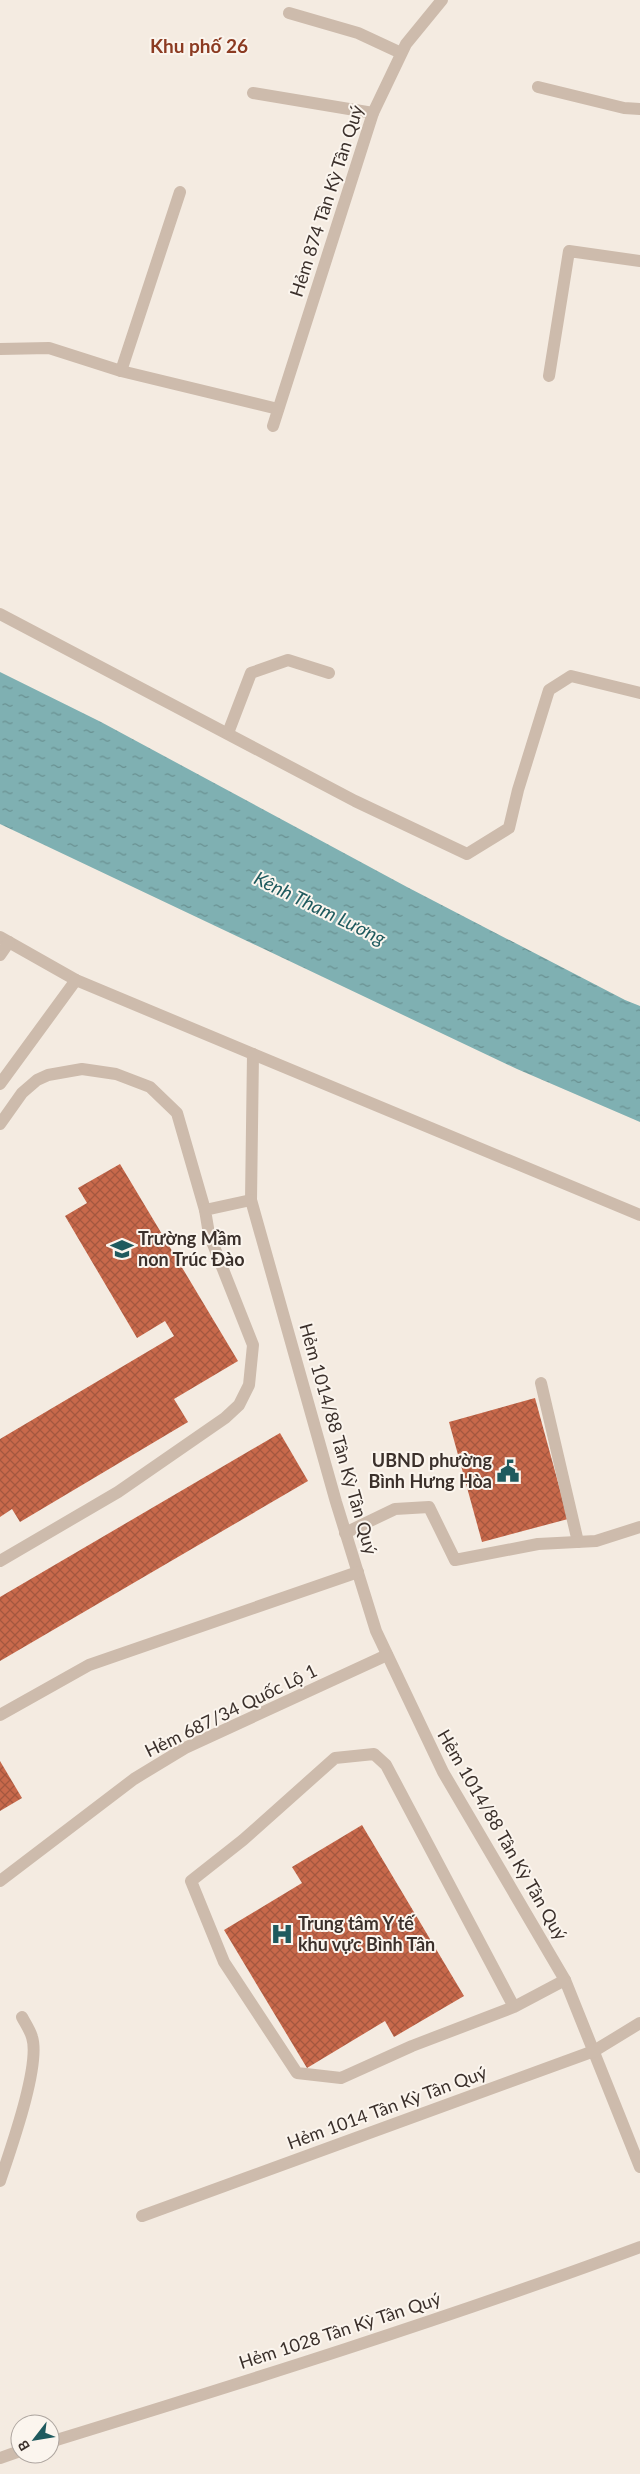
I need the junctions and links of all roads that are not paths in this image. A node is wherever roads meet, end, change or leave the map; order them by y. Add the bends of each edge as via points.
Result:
1 (442, 0) edge
2 (289, 13) dead end
3 (401, 53) junction
4 (538, 87) dead end
5 (253, 93) dead end
6 (640, 109) edge
7 (373, 113) junction
8 (180, 192) dead end
9 (640, 261) edge
10 (0, 349) edge
11 (121, 371) junction
12 (549, 376) dead end
13 (278, 409) junction
14 (273, 426) dead end
15 (0, 614) edge
16 (330, 673) dead end
17 (640, 693) edge
18 (228, 733) junction
19 (5, 939) edge
20 (0, 955) edge
21 (76, 980) junction
22 (253, 1054) junction
23 (0, 1084) edge
24 (0, 1124) edge
25 (251, 1200) junction
26 (205, 1210) junction
27 (640, 1215) edge
28 (541, 1383) dead end
29 (640, 1527) edge
30 (345, 1533) junction
31 (578, 1542) junction
32 (0, 1561) edge
33 (358, 1572) junction
34 (388, 1655) junction
35 (0, 1715) edge
36 (0, 1881) edge
37 (565, 1980) junction
38 (514, 2007) junction
39 (22, 2016) dead end
40 (640, 2023) edge
41 (594, 2051) junction
42 (640, 2167) edge
43 (0, 2181) edge
44 (142, 2216) dead end
45 (640, 2247) edge
46 (60, 2439) edge

1 - 3 street, Hẻm 874 Tân Kỳ Tân Quý
2 - 3 street via 358,33
3 - 7 street, Hẻm 874 Tân Kỳ Tân Quý
4 - 6 street
5 - 7 street
7 - 13 street, Hẻm 874 Tân Kỳ Tân Quý
8 - 11 street
9 - 12 street via 569,251
10 - 11 street via 49,348
11 - 13 street
13 - 14 street, Hẻm 874 Tân Kỳ Tân Quý
15 - 18 street
16 - 18 street via 288,660 251,673
17 - 18 street via 571,676 549,690 509,828 467,854 354,801
19 - 20 street
19 - 21 street
21 - 22 street
21 - 23 street
22 - 25 street, Hẻm 1014/88 Tân Kỳ Tân Quý
22 - 27 street
24 - 26 street via 22,1093 48,1075 82,1070 116,1074 150,1087 177,1113
25 - 26 street
25 - 30 street, Hẻm 1014/88 Tân Kỳ Tân Quý
26 - 32 street via 209,1234 253,1345 248,1385 239,1405 118,1492
28 - 31 street
29 - 31 street
30 - 31 street via 395,1509 429,1507 455,1560 538,1544
30 - 33 street, Hẻm 1014/88 Tân Kỳ Tân Quý
33 - 34 street, Hẻm 1014/88 Tân Kỳ Tân Quý via 376,1631
33 - 35 street via 89,1665
34 - 36 street, Hẻm 687/34 Quốc Lộ 1 via 185,1748 134,1779
34 - 37 street, Hẻm 1014/88 Tân Kỳ Tân Quý via 443,1772
37 - 38 street
37 - 41 street, Hẻm 1014/88 Tân Kỳ Tân Quý
38 - 38 street via 412,2046 341,2078 298,2073 224,1962 190,1881 243,1840 335,1758 374,1754 386,1765
39 - 43 street via 32,2038 34,2052 20,2120
40 - 41 street, Hẻm 1014 Tân Kỳ Tân Quý
41 - 42 street, Hẻm 1014/88 Tân Kỳ Tân Quý
41 - 44 street, Hẻm 1014 Tân Kỳ Tân Quý
45 - 46 street, Hẻm 1028 Tân Kỳ Tân Quý via 470,2306

